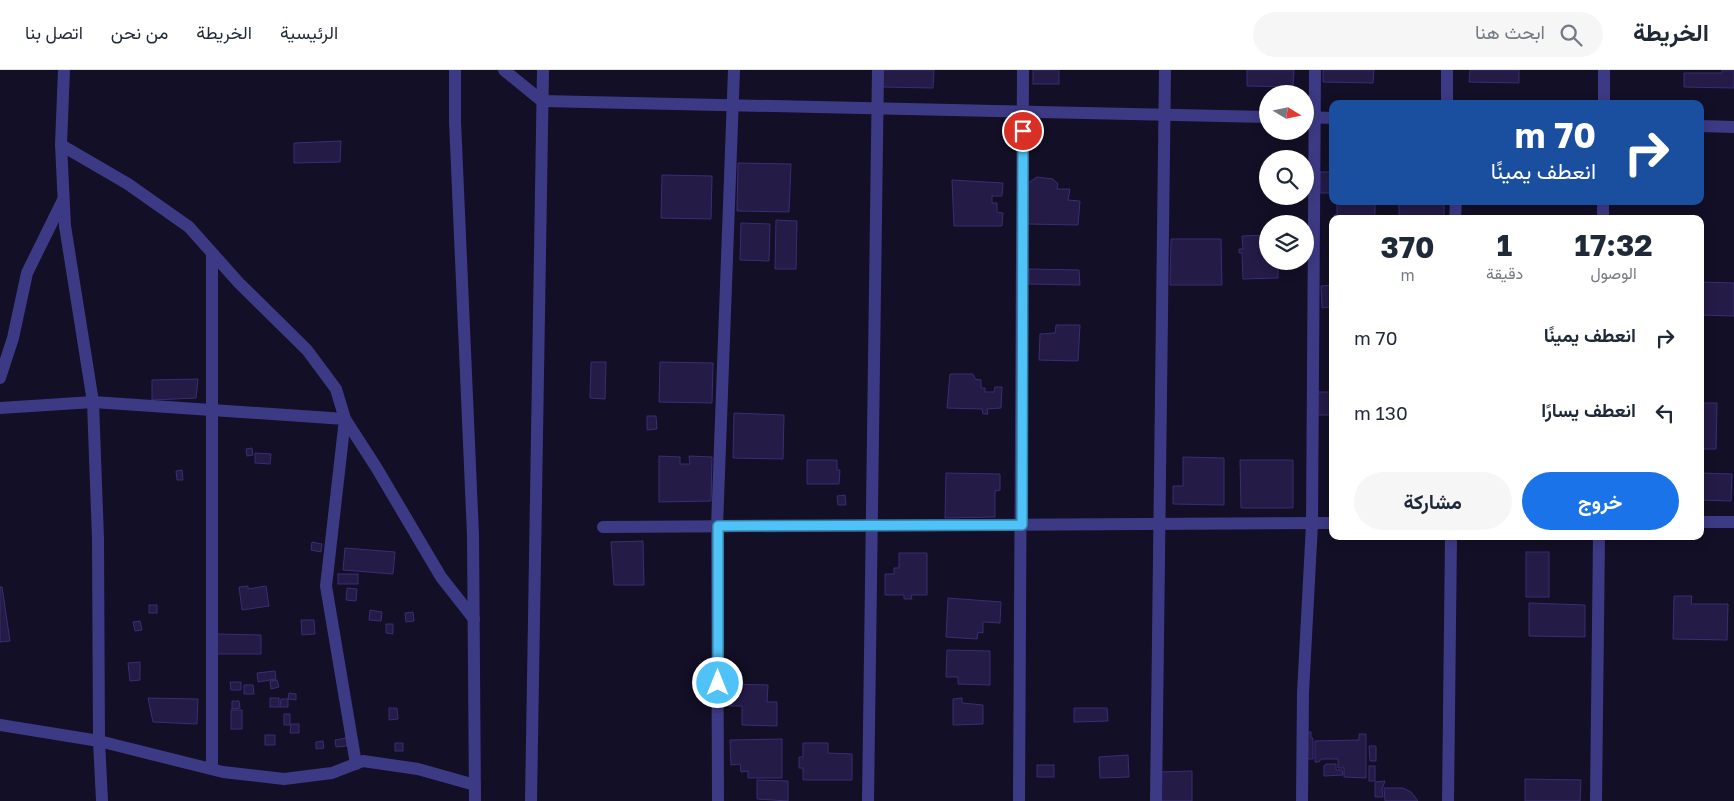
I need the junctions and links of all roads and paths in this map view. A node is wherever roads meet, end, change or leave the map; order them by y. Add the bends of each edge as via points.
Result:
1 (64, 70) edge
2 (455, 70) edge
3 (504, 70) edge
4 (543, 70) edge
5 (734, 70) edge
6 (878, 70) edge
7 (1023, 70) edge
8 (1165, 70) edge
9 (1315, 70) edge
10 (1447, 70) edge
11 (1604, 70) edge
12 (1313, 85) edge
13 (1446, 100) edge
14 (1604, 100) edge
15 (542, 101) junction
16 (734, 105) junction
17 (877, 108) junction
18 (1023, 111) junction
19 (1165, 114) junction
20 (1259, 117) edge
21 (1314, 118) edge
22 (1329, 118) edge
23 (1704, 126) edge
24 (1734, 127) edge
25 (1310, 140) edge
26 (61, 145) junction
27 (64, 198) junction
28 (212, 253) junction
29 (0, 378) edge
30 (93, 402) junction
31 (0, 408) edge
32 (212, 409) junction
33 (345, 419) junction
34 (1704, 522) edge
35 (1734, 522) edge
36 (1159, 524) junction
37 (1312, 524) junction
38 (1329, 524) edge
39 (1022, 525) junction
40 (718, 526) junction
41 (872, 526) junction
42 (603, 527) dead end
43 (1451, 540) edge
44 (1599, 540) edge
45 (474, 619) junction
46 (0, 725) edge
47 (99, 741) junction
48 (356, 764) junction
49 (212, 769) junction
50 (476, 785) junction
51 (102, 801) edge
52 (475, 801) edge
53 (531, 801) edge
54 (718, 801) edge
55 (868, 801) edge
56 (1019, 801) edge
57 (1156, 801) edge
58 (1302, 801) edge
59 (1448, 801) edge
60 (1596, 801) edge

1 - 26 street
2 - 45 street
3 - 15 street
4 - 15 street
5 - 16 street
6 - 17 street
7 - 18 street
8 - 19 street
9 - 12 street
10 - 13 street
11 - 14 street
15 - 16 street
15 - 53 street
16 - 17 street
16 - 40 street
17 - 18 street
17 - 41 street
18 - 19 street
18 - 39 street
19 - 20 street
19 - 36 street
21 - 22 street
23 - 24 street
25 - 37 street
26 - 27 street
26 - 28 street via 128,184 189,227
27 - 29 street via 28,273
27 - 30 street via 76,303
28 - 32 street
28 - 33 street via 307,350 336,389
30 - 31 street
30 - 32 street
30 - 47 street via 98,539
32 - 33 street
32 - 49 street
33 - 45 street via 441,577
33 - 48 street via 326,586
34 - 35 street
36 - 37 street
36 - 39 street
36 - 57 street
37 - 38 street
37 - 58 street via 1303,693
39 - 41 street
39 - 56 street
40 - 41 street
40 - 42 street
40 - 54 street
41 - 55 street
43 - 59 street
44 - 60 street
45 - 50 street
46 - 47 street
47 - 49 street
47 - 51 street
48 - 49 street via 332,773 284,779
48 - 50 street via 363,762 418,769
50 - 52 street

